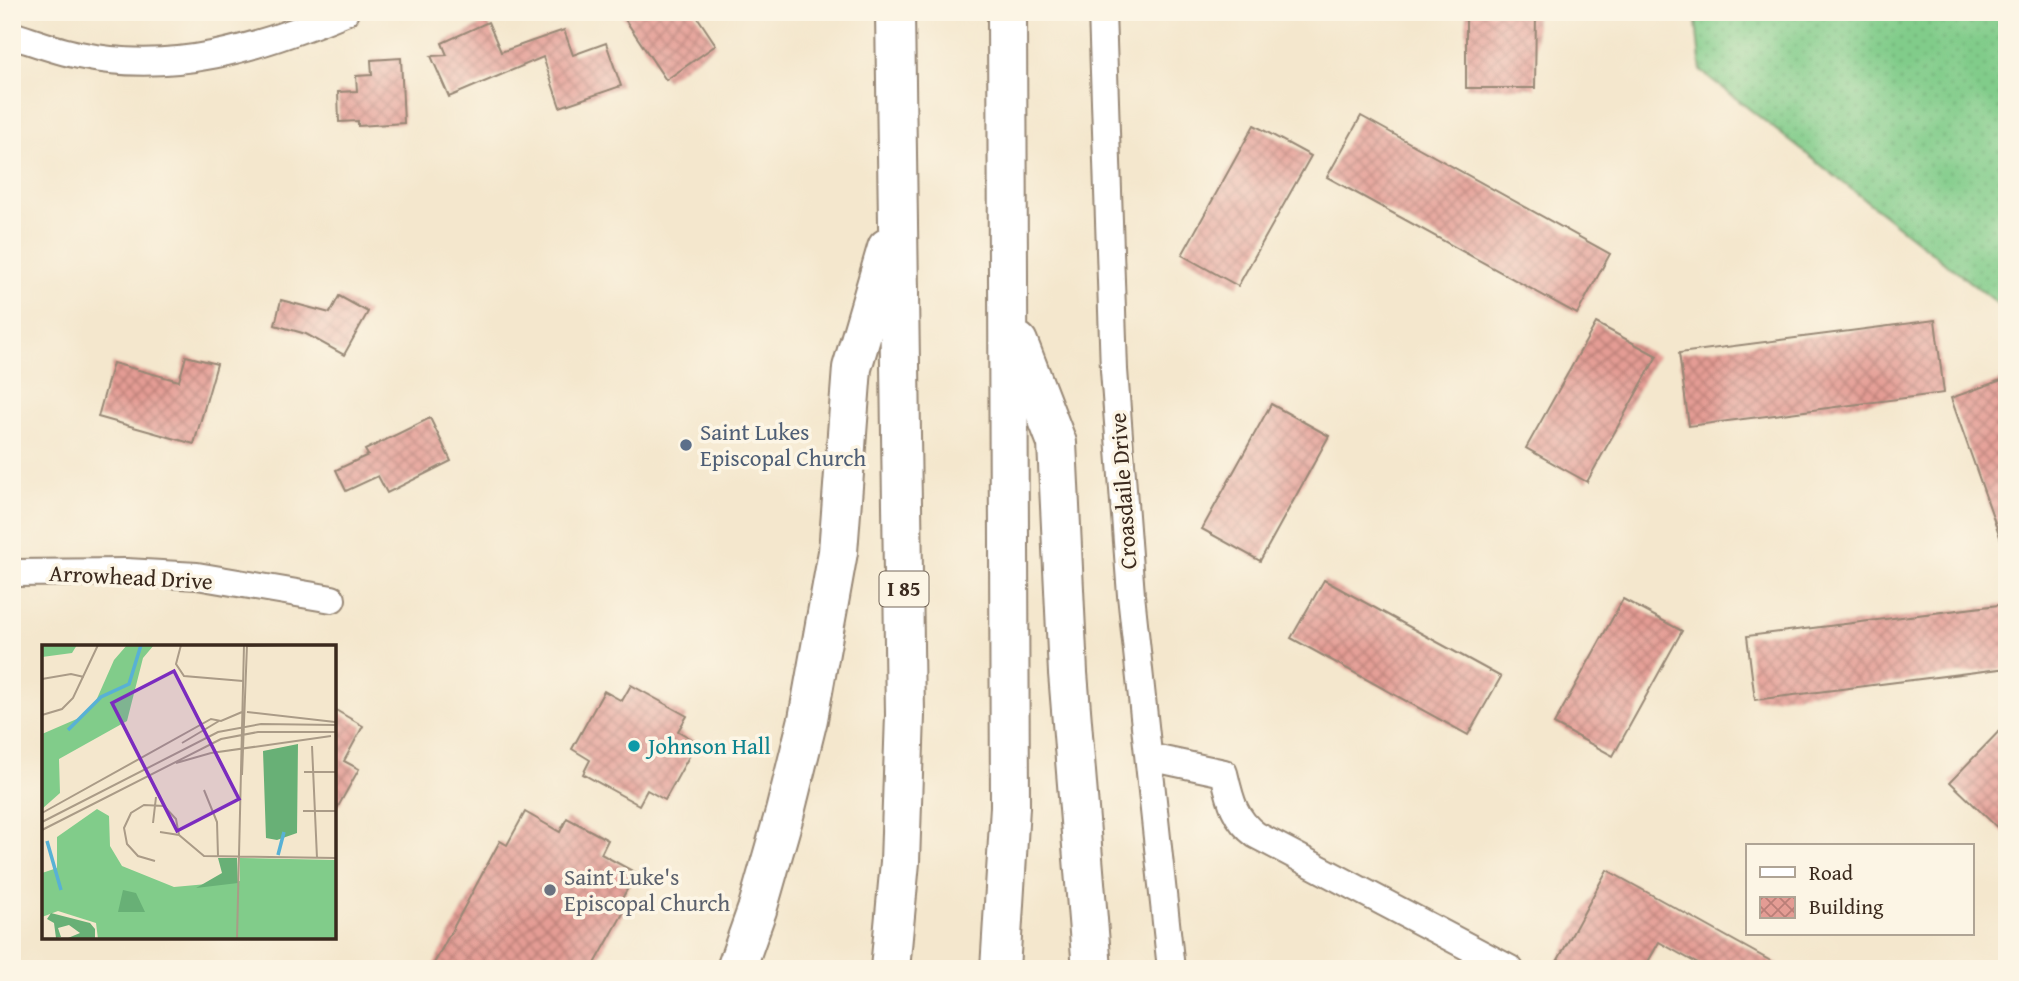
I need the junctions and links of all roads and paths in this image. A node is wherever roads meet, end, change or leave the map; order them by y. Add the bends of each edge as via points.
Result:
1 (345, 12) edge
2 (895, 12) edge
3 (1007, 12) edge
4 (1102, 12) edge
5 (12, 35) edge
6 (898, 209) junction
7 (1009, 319) junction
8 (12, 573) edge
9 (332, 599) dead end
10 (1149, 757) junction
11 (736, 969) edge
12 (890, 969) edge
13 (1000, 969) edge
14 (1092, 969) edge
15 (1171, 969) edge
16 (1510, 969) edge

1 - 5 street via 237,51 157,62 79,55
2 - 6 highway, I 85
3 - 7 highway
4 - 10 street, Croasdaile Drive via 1114,369
6 - 11 highway via 852,369 838,552 808,719 782,824
6 - 12 highway, I 85 via 905,715 900,862
7 - 13 highway via 1010,807
7 - 14 highway via 1057,443 1068,673
8 - 9 street, Arrowhead Drive via 197,576
10 - 15 street, Croasdaile Drive
10 - 16 street via 1224,773 1231,807 1256,835

